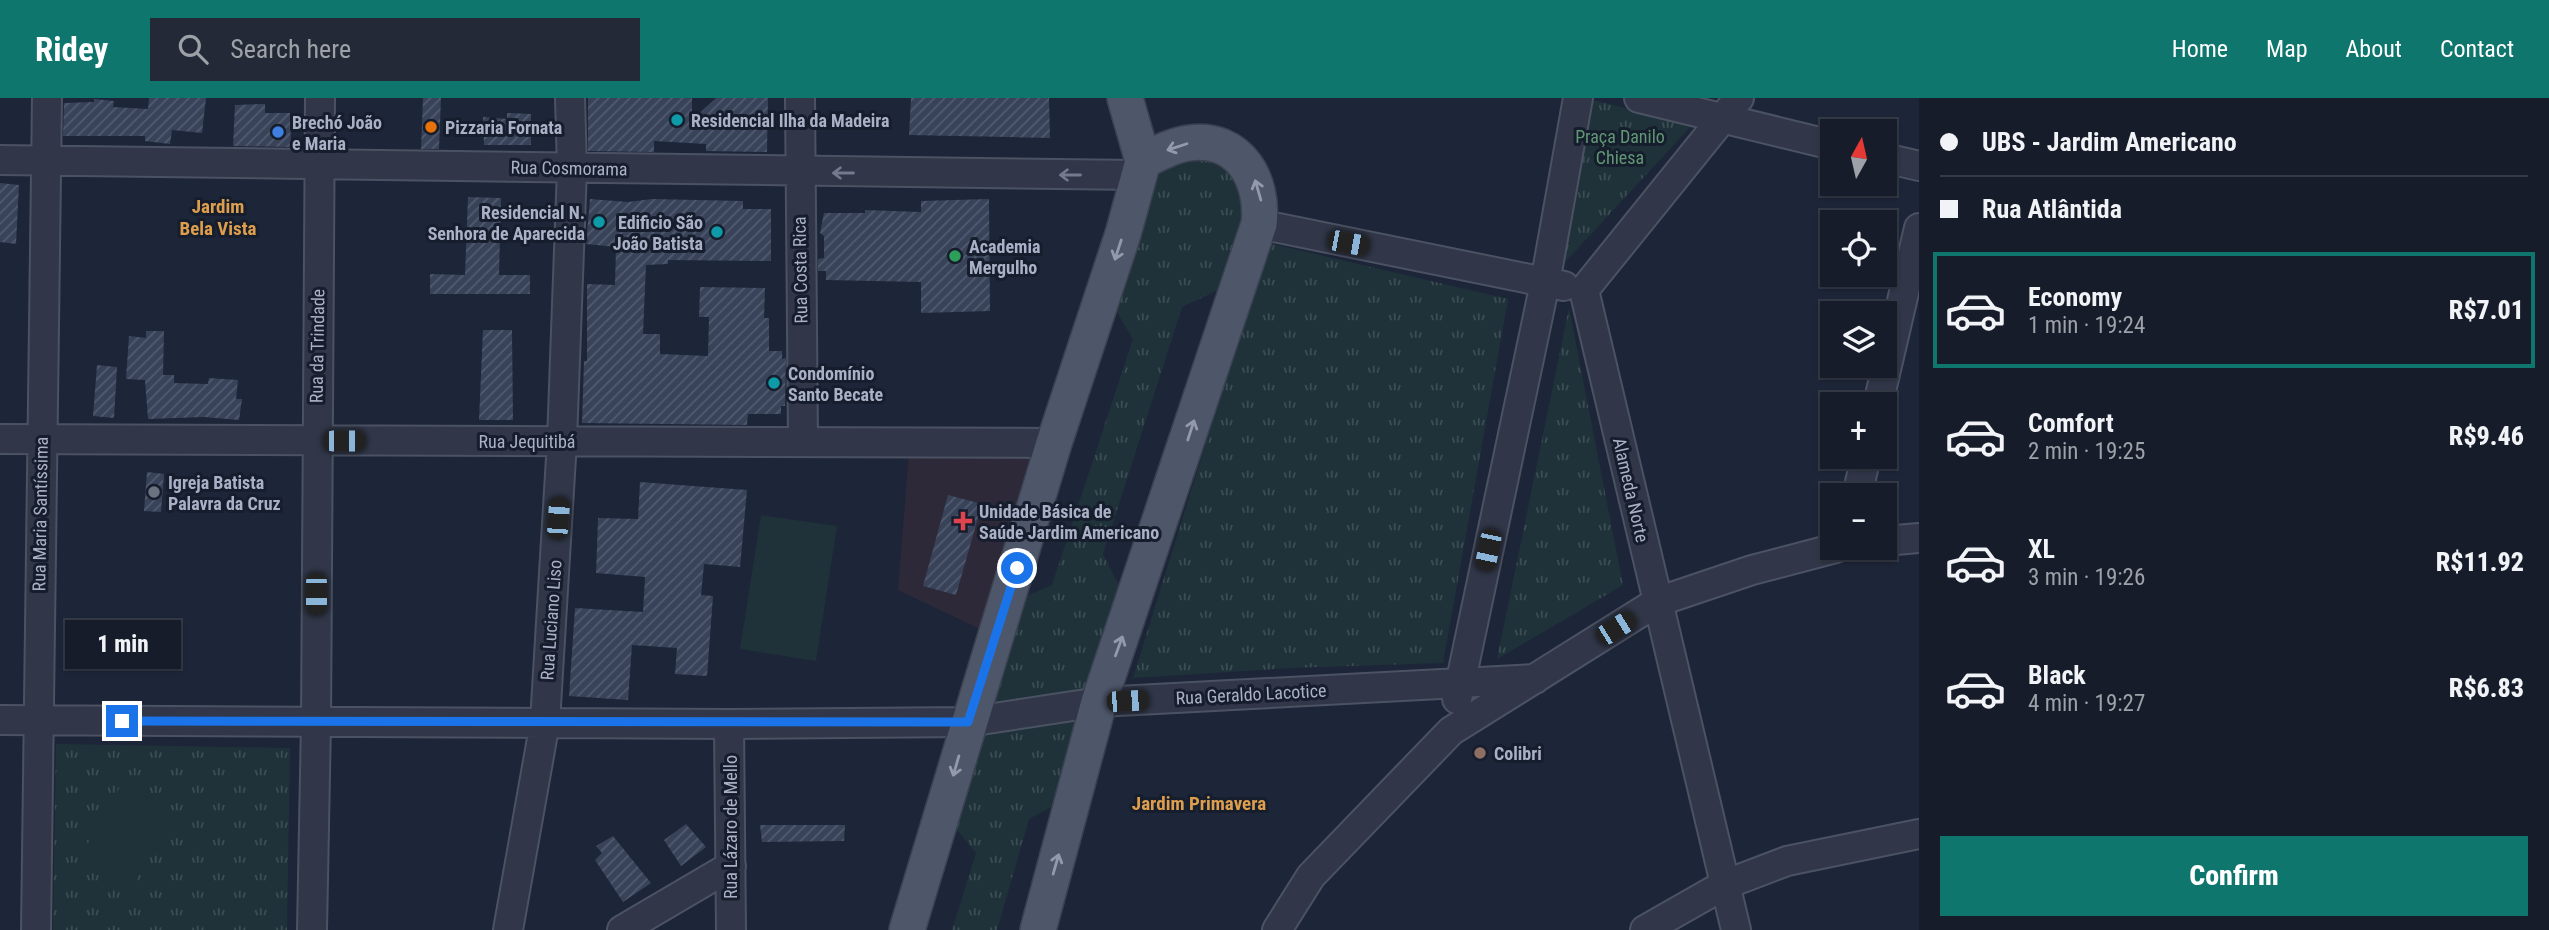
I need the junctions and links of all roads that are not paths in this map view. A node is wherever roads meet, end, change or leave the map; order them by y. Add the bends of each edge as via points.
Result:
1 (47, 98) edge
2 (320, 98) edge
3 (570, 98) edge
4 (800, 98) edge
5 (1125, 98) edge
6 (1578, 98) edge
7 (1639, 98) edge
8 (1730, 108) edge
9 (1820, 141) edge
10 (47, 159) junction
11 (0, 160) edge
12 (1897, 161) edge
13 (320, 165) junction
14 (1919, 166) edge
15 (572, 168) junction
16 (1141, 168) junction
17 (799, 173) junction
18 (1259, 224) junction
19 (1919, 228) edge
20 (1545, 283) junction
21 (1584, 290) junction
22 (1881, 392) edge
23 (0, 439) edge
24 (40, 439) junction
25 (316, 441) junction
26 (562, 441) junction
27 (803, 442) junction
28 (1054, 443) junction
29 (1919, 538) edge
30 (1897, 540) edge
31 (1820, 552) edge
32 (1657, 602) junction
33 (1535, 679) junction
34 (1460, 683) junction
35 (1099, 702) junction
36 (0, 720) edge
37 (38, 721) junction
38 (316, 722) junction
39 (968, 722) junction
40 (545, 723) junction
41 (729, 724) junction
42 (1451, 731) junction
43 (1919, 834) edge
44 (731, 866) junction
45 (1724, 885) junction
46 (36, 930) edge
47 (312, 930) edge
48 (508, 930) edge
49 (622, 930) edge
50 (731, 930) edge
51 (907, 930) edge
52 (1038, 930) edge
53 (1277, 930) edge
54 (1645, 930) edge
55 (1736, 930) edge

1 - 10 street, Rua Maria Santíssima
2 - 13 street, Rua da Trindade
3 - 15 street, Rua Luciano Liso
4 - 17 street, Rua Costa Rica
5 - 16 main road
6 - 20 street
7 - 8 street
8 - 9 street
8 - 21 street
10 - 11 street, Rua Cosmorama
10 - 13 street, Rua Cosmorama
10 - 24 street, Rua Maria Santíssima
12 - 14 street
13 - 15 street, Rua Cosmorama
13 - 25 street, Rua da Trindade
15 - 17 street, Rua Cosmorama
15 - 26 street, Rua Luciano Liso
16 -> 17 street, Rua Cosmorama
18 -> 16 main road via 1256,181 1233,153 1213,144 1190,142
16 -> 28 main road
17 - 27 street, Rua Costa Rica
18 - 20 street
35 -> 18 main road
19 - 22 street
20 - 21 street
20 - 34 street
21 - 32 street, Alameda Norte
23 - 24 street, Rua Jequitibá
24 - 25 street, Rua Jequitibá
24 - 37 street, Rua Maria Santíssima
25 - 26 street, Rua Jequitibá
25 - 38 street, Rua da Trindade
26 - 27 street, Rua Jequitibá
26 - 40 street, Rua Luciano Liso
27 - 28 street, Rua Jequitibá
28 - 39 main road
29 - 30 street
31 - 32 street via 1752,569
32 - 33 street
32 - 45 street, Alameda Norte
33 - 34 street, Rua Geraldo Lacotice
33 - 42 street
34 - 35 street, Rua Geraldo Lacotice
34 - 42 street
35 - 39 street, Rua Geraldo Lacotice
52 -> 35 main road
36 - 37 street, Rua Geraldo Lacotice
37 - 38 street, Rua Geraldo Lacotice
37 - 46 street, Rua Maria Santíssima
38 - 40 street, Rua Geraldo Lacotice
38 - 47 street, Rua da Trindade
39 - 41 street, Rua Geraldo Lacotice
39 -> 51 main road
40 - 41 street, Rua Geraldo Lacotice
40 - 48 street, Rua Luciano Liso
41 - 44 street, Rua Lázaro de Mello
42 - 53 street via 1311,876
43 - 45 street via 1787,861
44 - 49 street
44 - 50 street, Rua Lázaro de Mello
45 - 54 street
45 - 55 street, Alameda Norte

